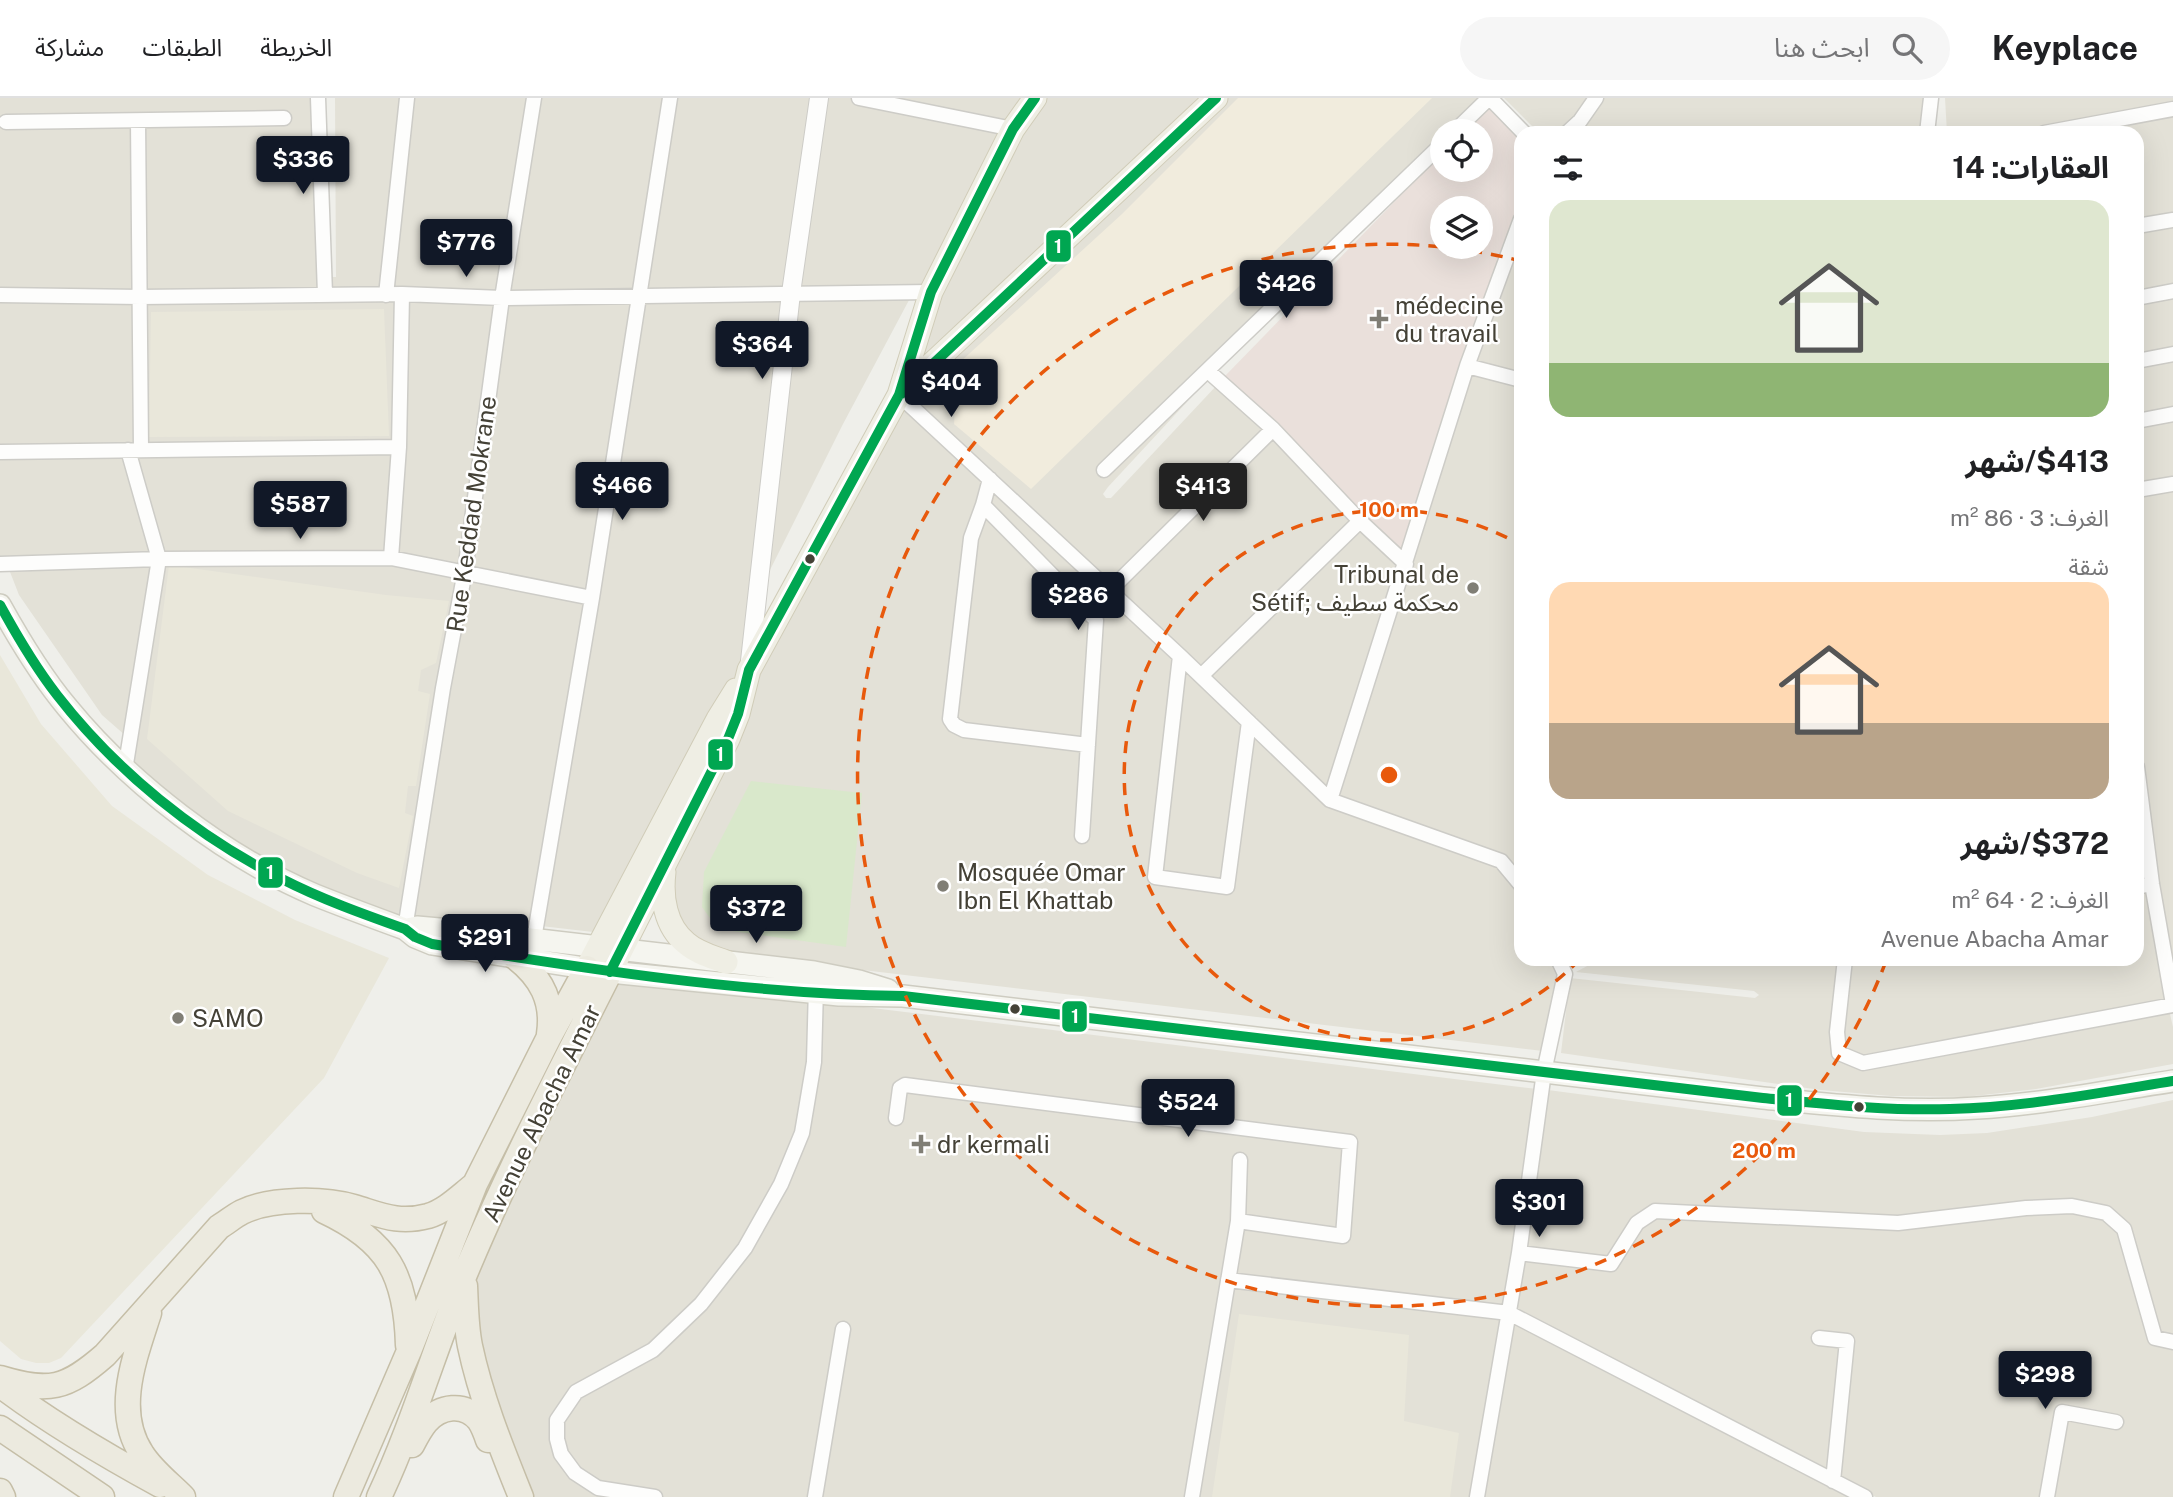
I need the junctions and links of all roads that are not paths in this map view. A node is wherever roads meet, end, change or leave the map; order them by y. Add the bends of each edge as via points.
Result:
1 (318, 98) edge
2 (407, 98) edge
3 (534, 98) edge
4 (670, 98) edge
5 (819, 98) edge
6 (859, 98) edge
7 (1035, 98) edge
8 (1216, 98) edge
9 (1489, 98) edge
10 (1596, 98) edge
11 (1931, 98) edge
12 (2173, 110) edge
13 (284, 118) dead end
14 (1467, 119) edge
15 (138, 121) junction
16 (6, 122) dead end
17 (1517, 126) edge
18 (1575, 126) edge
19 (1928, 126) edge
20 (2083, 126) edge
21 (1013, 129) junction
22 (1430, 156) edge
23 (2173, 220) edge
24 (2144, 225) edge
25 (1514, 238) edge
26 (2173, 291) edge
27 (931, 292) junction
28 (791, 293) junction
29 (0, 295) edge
30 (325, 295) junction
31 (386, 295) junction
32 (402, 295) junction
33 (640, 295) junction
34 (140, 297) junction
35 (2144, 297) edge
36 (502, 298) junction
37 (2173, 354) edge
38 (2144, 360) edge
39 (1467, 366) junction
40 (1208, 371) junction
41 (1514, 378) edge
42 (899, 396) junction
43 (2173, 414) edge
44 (2144, 420) edge
45 (1273, 429) junction
46 (399, 447) junction
47 (134, 450) junction
48 (0, 452) edge
49 (1104, 470) dead end
50 (990, 478) junction
51 (2173, 484) edge
52 (2144, 489) edge
53 (983, 505) junction
54 (1360, 521) junction
55 (391, 558) junction
56 (159, 559) junction
57 (0, 564) edge
58 (1406, 564) junction
59 (465, 571) junction
60 (1109, 591) junction
61 (592, 598) junction
62 (0, 605) edge
63 (1180, 656) junction
64 (749, 670) junction
65 (1201, 676) junction
66 (1249, 722) junction
67 (1088, 745) junction
68 (125, 770) junction
69 (1330, 800) junction
70 (2144, 822) edge
71 (1082, 836) dead end
72 (666, 862) junction
73 (1514, 875) edge
74 (2152, 884) junction
75 (2144, 886) edge
76 (405, 929) junction
77 (534, 939) junction
78 (515, 957) junction
79 (604, 959) junction
80 (726, 962) junction
81 (1561, 966) edge
82 (1843, 966) edge
83 (816, 983) junction
84 (2173, 1004) edge
85 (548, 1039) junction
86 (1544, 1072) junction
87 (2173, 1081) edge
88 (896, 1118) dead end
89 (1240, 1160) dead end
90 (475, 1184) junction
91 (304, 1202) junction
92 (1238, 1221) junction
93 (1519, 1253) junction
94 (464, 1277) junction
95 (1228, 1280) junction
96 (153, 1303) junction
97 (1509, 1312) junction
98 (843, 1329) dead end
99 (1819, 1338) dead end
100 (2173, 1342) edge
101 (408, 1351) junction
102 (0, 1378) edge
103 (0, 1385) edge
104 (2116, 1422) dead end
105 (0, 1429) edge
106 (1833, 1481) junction
107 (0, 1491) edge
108 (380, 1495) edge
109 (3, 1497) edge
110 (102, 1497) edge
111 (182, 1497) edge
112 (346, 1497) edge
113 (510, 1497) edge
114 (521, 1497) edge
115 (655, 1497) edge
116 (815, 1497) edge
117 (1192, 1497) edge
118 (1477, 1497) edge
119 (1865, 1497) edge
120 (2047, 1497) edge

1 - 30 street
2 - 31 street
3 - 36 street, Rue Keddad Mokrane
4 - 33 street
5 - 28 street
6 - 21 street
7 - 21 main road, Avenue Abacha Amar
8 - 42 main road
9 - 14 street
9 - 17 street
10 - 18 street
11 - 19 street
12 - 20 street
13 - 15 street
15 - 16 street
15 - 34 street
21 - 27 main road, Avenue Abacha Amar
22 - 40 street
23 - 24 street
25 - 39 street
26 - 35 street
27 - 28 street
27 - 42 main road, Avenue Abacha Amar
28 - 33 street
28 - 64 street
29 - 34 street
30 - 31 street
30 - 34 street
31 - 32 street
32 - 36 street
32 - 46 street
33 - 36 street
33 - 61 street
34 - 47 street
36 - 59 street, Rue Keddad Mokrane
37 - 38 street
39 - 41 street
39 - 58 street
40 - 45 street
40 - 49 street
42 - 50 street
42 - 64 main road, Avenue Abacha Amar
43 - 44 street
45 - 54 street
45 - 60 street
46 - 47 street
46 - 55 street
47 - 48 street
47 - 56 street
50 - 53 street
50 - 60 street
51 - 52 street
53 - 67 street via 1096,620
53 - 67 street via 971,538 950,719 964,730
54 - 58 street
54 - 65 street
55 - 56 street
55 - 59 street
56 - 57 street
56 - 68 street
58 - 69 street
59 - 61 street
59 - 76 street, Rue Keddad Mokrane
60 - 63 street
61 - 77 street
62 - 68 main road via 67,707
63 - 65 street
63 - 66 street via 1155,877 1227,887
64 - 72 main road, Avenue Abacha Amar via 728,738
64 - 79 main road via 718,719
65 - 66 street
66 - 69 street
67 - 71 street
68 - 76 main road via 206,834 253,863 313,894
69 - 73 street via 1501,861
70 - 74 street
72 - 79 main road, Avenue Abacha Amar
72 - 80 main road via 664,908 673,927 685,943
74 - 75 street
74 - 84 street
76 - 77 main road
76 - 78 main road via 432,944
77 - 79 main road
78 - 79 main road
78 - 85 highway via 546,992 551,1023
79 - 80 main road
79 - 83 main road
79 - 85 highway
79 - 94 highway, Avenue Abacha Amar
80 - 83 main road
81 - 86 street via 1565,974
82 - 84 street via 1839,1052 1863,1063
83 - 86 main road via 860,997 902,996
83 - 115 street via 814,1062 802,1133 781,1184 745,1248 702,1304 653,1350 576,1392 557,1420 561,1454 575,1473 598,1488
85 - 90 highway
86 - 87 main road via 1861,1108 1919,1110 2033,1103
86 - 93 street
88 - 92 street via 900,1088 905,1085 1350,1142 1343,1236
89 - 92 street
90 - 91 highway via 443,1209 408,1219
90 - 101 highway
91 - 96 highway via 267,1204 241,1212 219,1227
91 - 101 highway via 349,1223 387,1258 402,1291
92 - 95 street
93 - 97 street
93 - 100 street via 1611,1264 1637,1223 1655,1211 1898,1223 2073,1206 2106,1213 2124,1229 2155,1338
94 - 108 highway, Avenue Abacha Amar
94 - 114 highway via 469,1343 478,1378
95 - 97 street
95 - 117 street
96 - 102 highway via 105,1355 67,1382 37,1387
96 - 111 highway via 130,1375 128,1403 141,1454
97 - 106 street
97 - 118 street
98 - 116 street
99 - 106 street via 1847,1341
101 - 112 highway
103 - 111 highway via 110,1457
104 - 120 street via 2062,1412
105 - 110 highway
106 - 119 street
107 - 109 highway
108 - 113 highway via 426,1422 452,1407 478,1420

